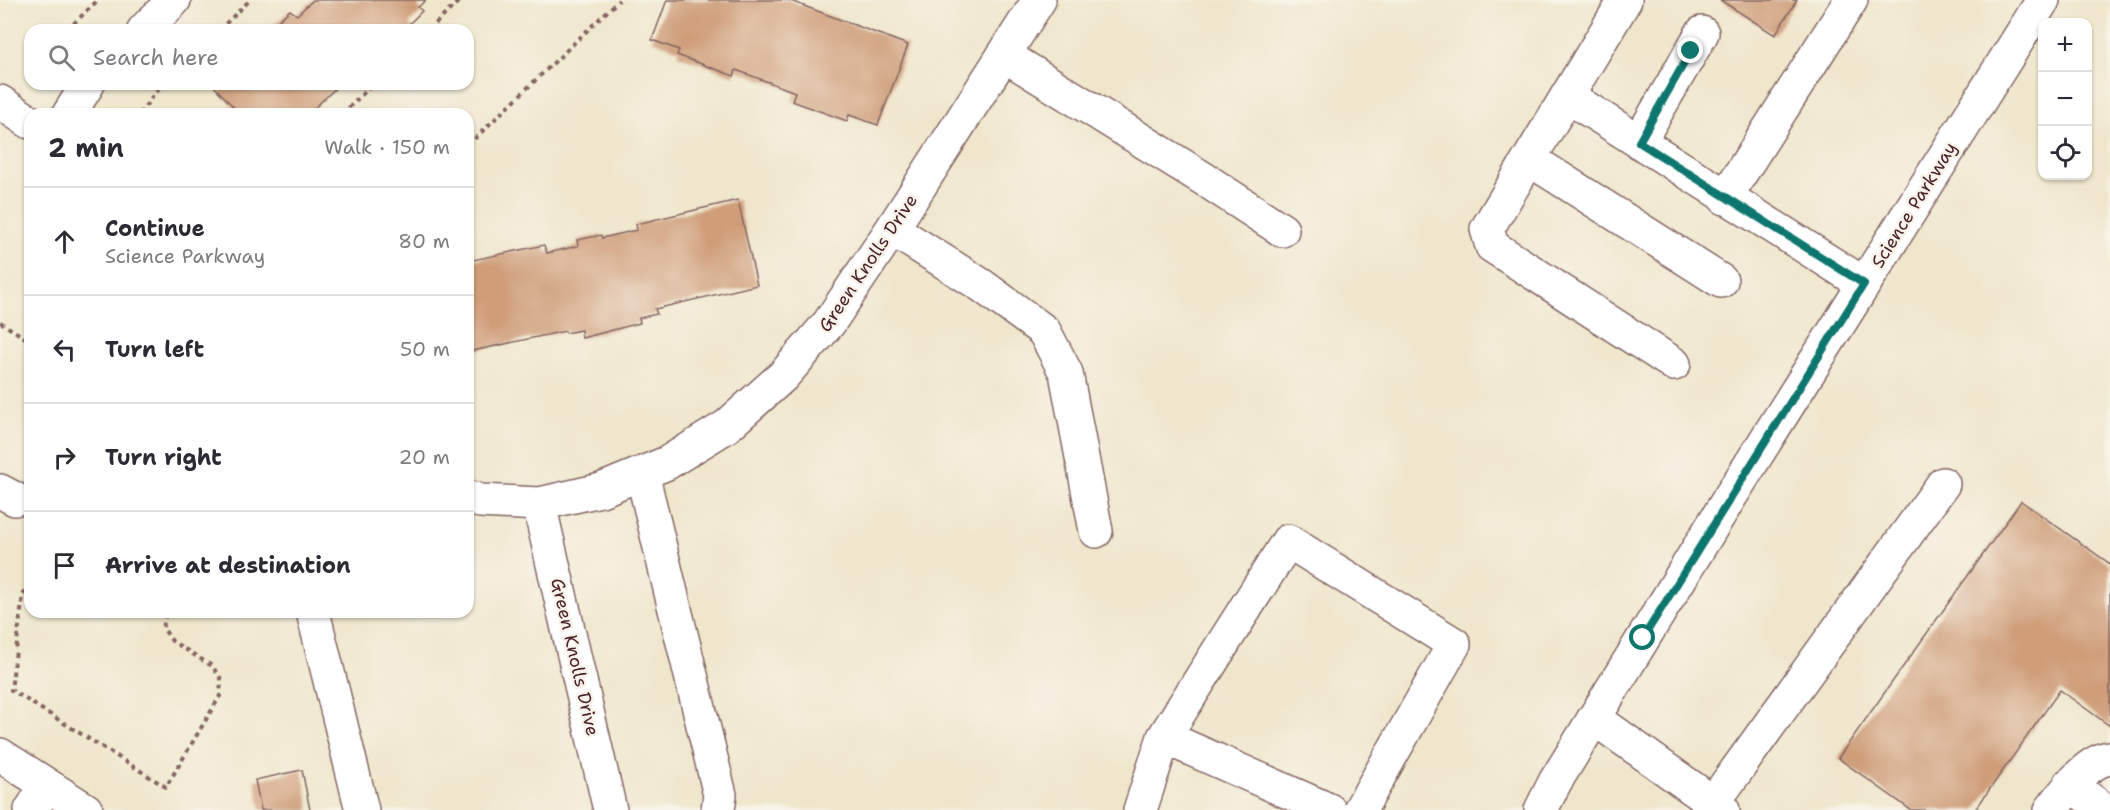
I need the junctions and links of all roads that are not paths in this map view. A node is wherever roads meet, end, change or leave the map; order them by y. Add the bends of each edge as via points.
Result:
1 (174, 0) edge
2 (1039, 0) edge
3 (1625, 0) edge
4 (1851, 0) edge
5 (2043, 0) edge
6 (150, 24) edge
7 (1702, 33) dead end
8 (1004, 55) junction
9 (84, 90) edge
10 (1567, 96) junction
11 (0, 102) edge
12 (73, 108) edge
13 (24, 118) edge
14 (1639, 142) junction
15 (1529, 159) junction
16 (1725, 198) junction
17 (892, 229) junction
18 (1282, 230) dead end
19 (1721, 281) dead end
20 (1864, 284) junction
21 (1674, 364) dead end
22 (642, 473) junction
23 (1943, 484) dead end
24 (474, 499) edge
25 (539, 504) junction
26 (1096, 531) dead end
27 (314, 618) edge
28 (1594, 718) junction
29 (1164, 737) junction
30 (0, 754) edge
31 (2110, 758) edge
32 (2070, 784) junction
33 (39, 797) edge
34 (1718, 806) edge
35 (86, 810) edge
36 (362, 810) edge
37 (610, 810) edge
38 (718, 810) edge
39 (1140, 810) edge
40 (1329, 810) edge
41 (1360, 810) edge
42 (1541, 810) edge
43 (2051, 810) edge
44 (2104, 810) edge

1 - 6 street
2 - 8 street, Green Knolls Drive
3 - 10 street
4 - 16 street
5 - 20 street, Science Parkway
7 - 14 street
8 - 17 street, Green Knolls Drive
8 - 18 street
9 - 12 street
10 - 14 street
10 - 15 street
11 - 13 street
14 - 16 street
15 - 19 street
15 - 21 street via 1487,229 1492,246
16 - 20 street
17 - 22 street, Green Knolls Drive via 829,323 783,376 727,426 667,463
17 - 26 street via 981,285 1044,332 1066,373
20 - 28 street, Science Parkway
22 - 25 street, Green Knolls Drive via 602,490
22 - 38 street via 720,795
23 - 34 street
24 - 25 street, Green Knolls Drive
25 - 37 street, Green Knolls Drive
27 - 36 street
28 - 34 street
28 - 42 street, Science Parkway
29 - 39 street
29 - 40 street
29 - 41 street via 1288,541 1454,644
30 - 33 street
31 - 32 street via 2101,759
32 - 43 street
32 - 44 street
33 - 35 street

